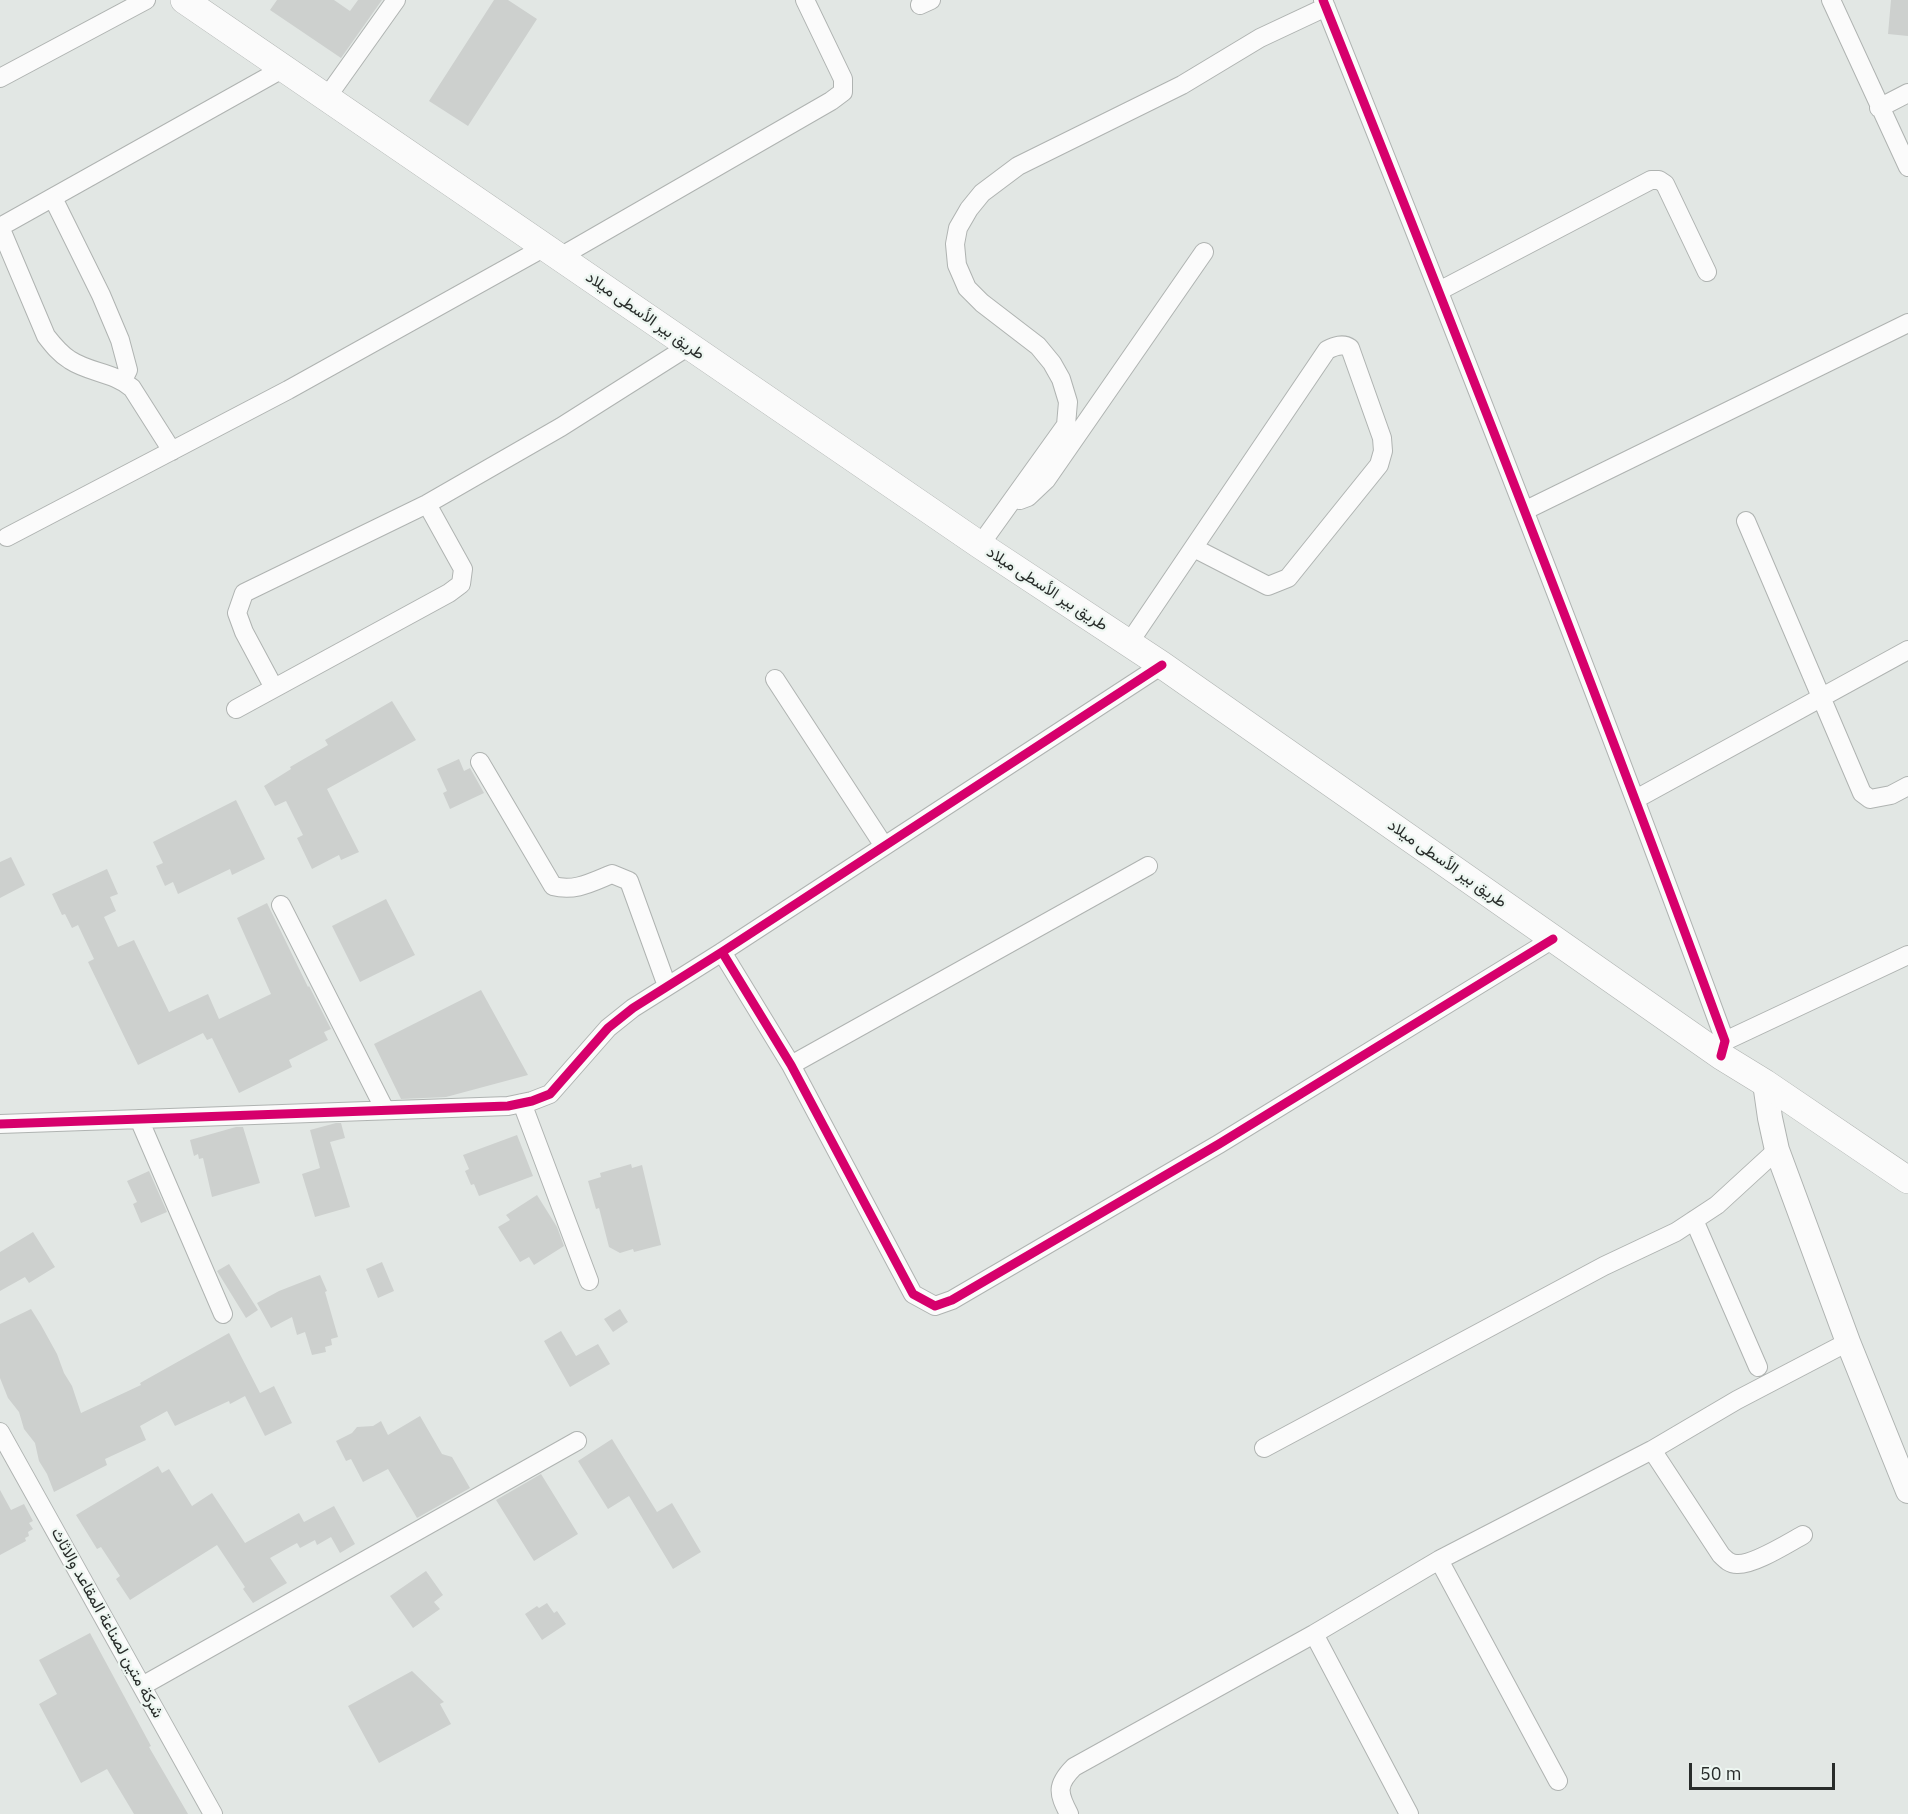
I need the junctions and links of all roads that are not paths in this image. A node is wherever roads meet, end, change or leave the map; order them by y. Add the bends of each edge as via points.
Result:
1 (147, 0) edge
2 (184, 0) edge
3 (396, 0) edge
4 (805, 0) edge
5 (1831, 0) edge
6 (1324, 3) edge
7 (284, 68) junction
8 (0, 78) edge
9 (1908, 93) edge
10 (327, 97) junction
11 (1879, 108) junction
12 (1908, 167) edge
13 (53, 198) junction
14 (0, 227) edge
15 (552, 252) junction
16 (1204, 252) dead end
17 (1707, 272) dead end
18 (1439, 291) junction
19 (1908, 323) edge
20 (689, 346) junction
21 (123, 381) junction
22 (172, 451) junction
23 (1013, 502) junction
24 (427, 504) junction
25 (1526, 510) junction
26 (1746, 521) dead end
27 (7, 537) dead end
28 (980, 545) junction
29 (1194, 548) junction
30 (1129, 643) junction
31 (1908, 650) edge
32 (1162, 665) junction
33 (775, 679) dead end
34 (274, 688) junction
35 (1821, 698) junction
36 (236, 710) dead end
37 (480, 762) dead end
38 (1908, 786) edge
39 (1636, 799) junction
40 (884, 846) junction
41 (1148, 866) dead end
42 (281, 905) dead end
43 (1554, 939) junction
44 (723, 952) junction
45 (1908, 955) edge
46 (667, 986) junction
47 (1723, 1048) junction
48 (790, 1065) junction
49 (1765, 1083) junction
50 (522, 1103) junction
51 (385, 1110) junction
52 (139, 1119) junction
53 (0, 1124) edge
54 (1778, 1150) junction
55 (1908, 1180) edge
56 (1694, 1221) junction
57 (590, 1281) dead end
58 (223, 1314) dead end
59 (1848, 1342) junction
60 (1758, 1367) dead end
61 (0, 1432) edge
62 (577, 1442) dead end
63 (1264, 1448) dead end
64 (1652, 1450) junction
65 (1908, 1491) edge
66 (1803, 1535) dead end
67 (1438, 1560) junction
68 (1314, 1634) junction
69 (142, 1686) junction
70 (1558, 1781) dead end
71 (213, 1814) edge
72 (1069, 1814) edge
73 (1409, 1814) edge

1 - 8 street
2 - 7 main road, طريق بير الأسطى ميلاد
3 - 10 street
4 - 15 street via 843,79 843,92
5 - 11 street
6 - 18 street
6 - 23 street via 1182,85 1018,166 982,192 969,209 958,228 955,244 957,265 967,288 1038,346 1061,380 1068,402 1066,425
7 - 10 main road, طريق بير الأسطى ميلاد
7 - 13 street
9 - 11 street
10 - 15 main road, طريق بير الأسطى ميلاد
11 - 12 street
13 - 14 street
13 - 21 street via 120,340 128,370
14 - 21 street via 46,336 71,361
15 - 20 main road, طريق بير الأسطى ميلاد
15 - 22 street
16 - 23 street via 1046,480 1028,497
17 - 18 street via 1665,184 1651,180
18 - 25 street
19 - 25 street
20 - 24 street via 561,427
20 - 28 main road, طريق بير الأسطى ميلاد
21 - 22 street via 132,388
22 - 27 street
23 - 28 street
24 - 34 street via 463,569 461,584
24 - 34 street via 244,593 237,613
25 - 39 street
26 - 35 street
28 - 30 main road, طريق بير الأسطى ميلاد
29 - 29 street via 1268,586 1288,578 1379,465 1382,438 1350,348 1346,345 1327,350
29 - 30 street
30 - 32 main road, طريق بير الأسطى ميلاد
31 - 35 street
32 - 40 street
32 - 43 main road, طريق بير الأسطى ميلاد
33 - 40 street
34 - 36 street
35 - 38 street via 1862,793 1870,799 1879,798
35 - 39 street
37 - 46 street via 553,886 579,887 612,874 629,881
39 - 47 street
40 - 44 street
41 - 48 street
42 - 51 street
43 - 47 main road, طريق بير الأسطى ميلاد
43 - 48 street via 1219,1144 952,1300 935,1306 913,1294
44 - 46 street
44 - 48 street
45 - 47 street
46 - 50 street via 608,1028 550,1094
47 - 49 main road, طريق بير الأسطى ميلاد
49 - 54 main road
49 - 55 main road, طريق بير الأسطى ميلاد
50 - 51 street
50 - 57 street
51 - 52 street
52 - 53 street
52 - 58 street
54 - 56 street
54 - 59 main road
56 - 60 street
56 - 63 street
59 - 64 street
59 - 65 main road
61 - 69 street, شركة متين لصناعة المقاعد والاثاث
62 - 69 street
64 - 66 street via 1729,1562 1740,1565 1752,1561
64 - 67 street
67 - 68 street
67 - 70 street
68 - 72 street via 1074,1767 1063,1778 1060,1789
68 - 73 street
69 - 71 street, شركة متين لصناعة المقاعد والاثاث

